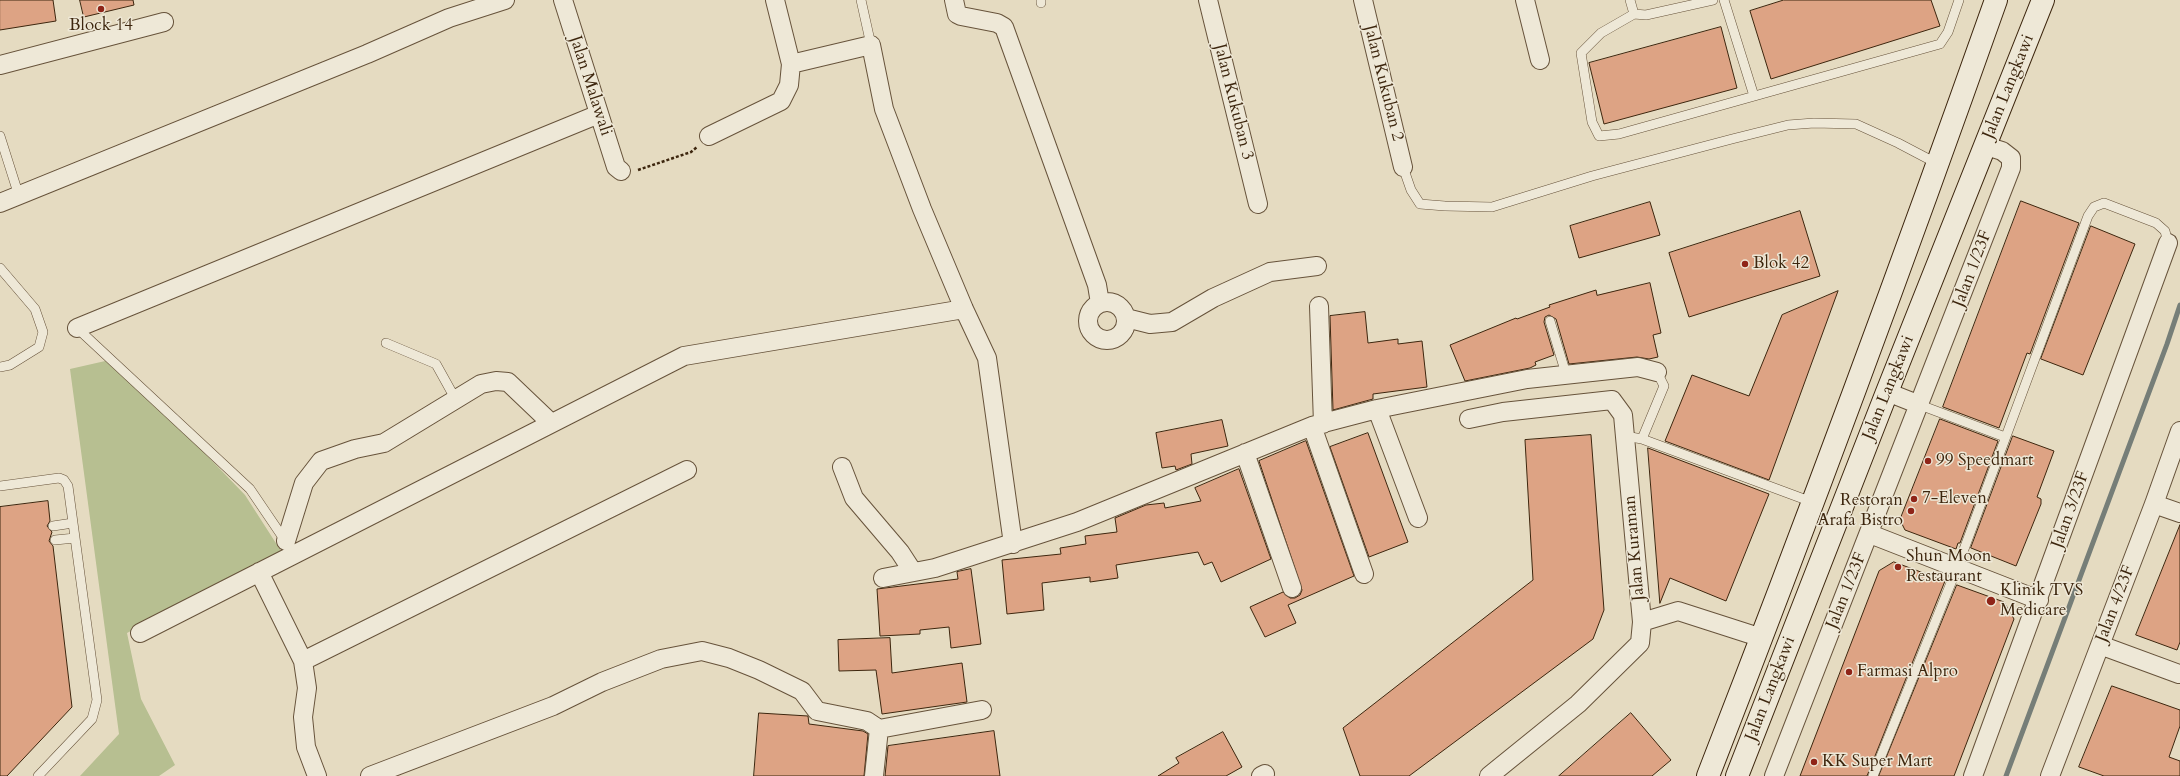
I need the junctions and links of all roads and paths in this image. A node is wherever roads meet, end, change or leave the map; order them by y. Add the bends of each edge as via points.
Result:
1 (505, 0) edge
2 (563, 0) edge
3 (774, 0) edge
4 (862, 0) edge
5 (1208, 0) edge
6 (1363, 0) edge
7 (1525, 0) edge
8 (1630, 0) edge
9 (1713, 0) edge
10 (1724, 0) edge
11 (1959, 0) edge
12 (1996, 0) edge
13 (2043, 0) edge
14 (956, 7) edge
15 (1634, 14) junction
16 (164, 22) dead end
17 (871, 45) junction
18 (1540, 60) dead end
19 (791, 64) junction
20 (0, 65) edge
21 (1754, 96) junction
22 (599, 114) junction
23 (0, 136) edge
24 (709, 136) joint
25 (1986, 146) junction
26 (1938, 164) junction
27 (1403, 167) joint
28 (621, 171) joint
29 (19, 196) junction
30 (0, 203) edge
31 (1258, 204) dead end
32 (2168, 243) joint
33 (1317, 266) dead end
34 (0, 268) edge
35 (1100, 303) junction
36 (1318, 306) dead end
37 (964, 309) junction
38 (1126, 318) junction
39 (1550, 320) dead end
40 (77, 328) joint
41 (386, 343) dead end
42 (0, 367) edge
43 (1657, 372) joint
44 (1566, 374) junction
45 (1527, 379) junction
46 (1887, 392) junction
47 (456, 400) junction
48 (1920, 405) junction
49 (1377, 409) junction
50 (1533, 409) junction
51 (1469, 419) dead end
52 (551, 423) junction
53 (1317, 425) junction
54 (2180, 431) edge
55 (2005, 437) junction
56 (1633, 438) junction
57 (1245, 454) junction
58 (842, 467) dead end
59 (687, 470) dead end
60 (0, 486) edge
61 (1812, 502) junction
62 (2154, 504) junction
63 (2180, 513) edge
64 (1418, 518) dead end
65 (73, 523) junction
66 (53, 526) dead end
67 (1870, 534) junction
68 (75, 538) junction
69 (56, 540) dead end
70 (1013, 544) junction
71 (290, 547) junction
72 (1957, 568) junction
73 (259, 572) junction
74 (913, 572) junction
75 (1364, 574) dead end
76 (883, 578) dead end
77 (1292, 588) dead end
78 (2039, 600) junction
79 (1642, 622) junction
80 (140, 633) dead end
81 (1762, 638) junction
82 (2100, 645) junction
83 (303, 661) junction
84 (2179, 674) edge
85 (982, 710) dead end
86 (878, 729) junction
87 (38, 776) edge
88 (317, 776) edge
89 (370, 776) edge
90 (874, 776) edge
91 (1489, 776) edge
92 (1708, 776) edge
93 (1737, 776) edge
94 (1774, 776) edge
95 (1873, 776) edge
96 (1973, 776) edge
97 (2050, 776) edge

1 - 29 street via 449,18
2 - 22 street, Jalan Malawali
3 - 19 street
4 - 17 lane
5 - 31 street, Jalan Kukuban 3
6 - 27 street, Jalan Kukuban 2
7 - 18 street
8 - 15 lane
9 - 15 lane via 1646,15
10 - 21 lane
11 - 21 lane via 1948,32 1940,44
12 - 26 street, Jalan Langkawi
13 - 25 street, Jalan Langkawi
14 - 35 street via 961,16 997,23 1004,27 1097,285
15 - 21 lane via 1601,33 1581,53 1592,122 1599,136 1619,134
16 - 20 street
17 - 19 street
17 - 37 street via 884,110
19 - 24 street via 789,85 781,101
22 - 28 street, Jalan Malawali via 616,167
22 - 40 street
23 - 29 lane
24 - 28 path via 691,152 638,170
25 - 46 street, Jalan Langkawi
25 - 48 street, Jalan 1/23F via 2002,151 2011,158 2011,168
26 - 27 lane via 1856,124 1814,123 1788,125 1725,141 1592,176 1492,207 1420,204 1411,190
26 - 61 street, Jalan Langkawi
29 - 30 street
32 - 55 lane via 2165,231 2156,223 2104,203 2094,207 2088,216
32 - 78 street, Jalan 3/23F
33 - 38 street via 1270,272 1213,298 1172,322 1150,324
34 - 42 lane via 36,309 43,332 39,347 10,365
35 - 38 street via 1111,302 1117,305
35 - 38 street via 1091,311 1087,322 1092,334 1097,338 1115,339 1124,330
36 - 53 street
37 - 52 street via 684,356
37 - 70 street via 987,358
39 - 44 lane
40 - 71 lane via 250,489
41 - 47 lane via 436,364
43 - 44 street via 1638,366
43 - 56 lane via 1664,386
44 - 45 street
45 - 49 street
45 - 50 street
46 - 48 street
46 - 93 street, Jalan Langkawi
47 - 52 street via 481,384 508,382
47 - 71 street via 384,443 355,449 321,461 304,483
48 - 55 lane
48 - 67 street, Jalan 1/23F
49 - 53 street
49 - 64 street
50 - 51 street, Jalan Kuraman
50 - 56 street, Jalan Kuraman via 1612,400 1623,415
52 - 71 street
53 - 57 street
53 - 75 street
54 - 62 street, Jalan 4/23F
55 - 72 lane
56 - 61 lane
56 - 79 street, Jalan Kuraman
57 - 70 street via 1077,522
57 - 77 street
58 - 74 street via 854,498 900,552
59 - 83 street
60 - 65 lane via 59,478 64,480 68,486
61 - 81 street, Jalan Langkawi
62 - 63 street
62 - 82 street, Jalan 4/23F
65 - 66 lane
65 - 68 lane
67 - 72 street
67 - 94 street, Jalan 1/23F
68 - 69 lane
68 - 87 lane via 97,700 92,719
70 - 74 street via 935,568
71 - 73 street
72 - 78 street
72 - 95 lane
73 - 80 street
73 - 83 street
74 - 76 street
78 - 96 street, Jalan 3/23F
79 - 81 street via 1678,611
79 - 91 street, Jalan Kuraman via 1640,644 1578,704
81 - 92 street, Jalan Langkawi
82 - 84 street
82 - 97 street, Jalan 4/23F
83 - 88 street via 306,688 303,717 306,747
85 - 86 street
86 - 89 street via 867,721 817,711 802,691 729,658 702,651 661,659 602,682 553,706
86 - 90 street

